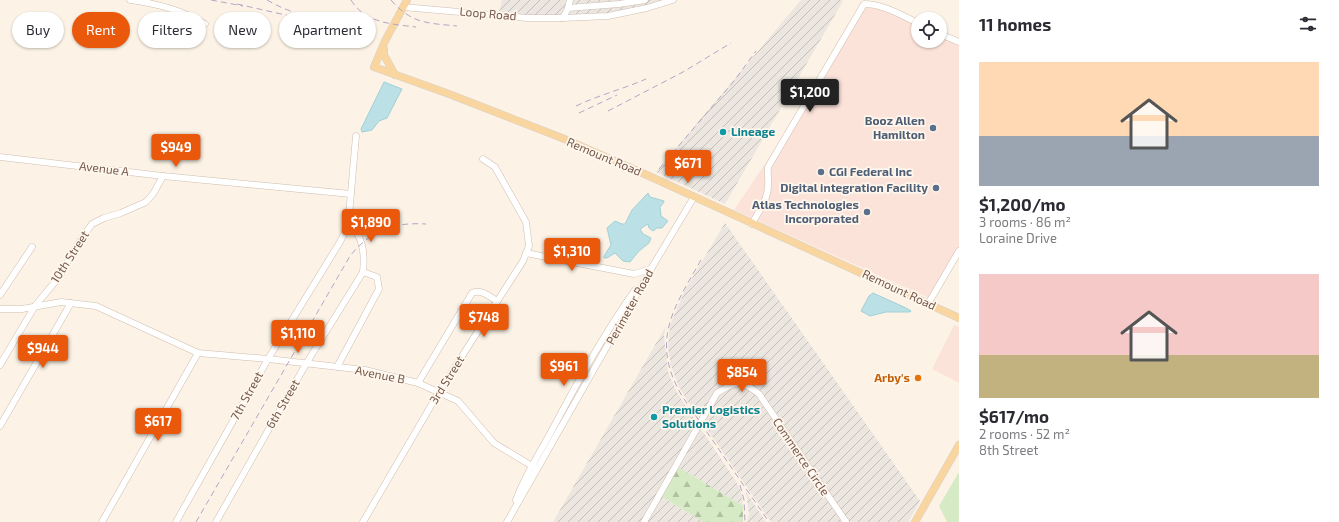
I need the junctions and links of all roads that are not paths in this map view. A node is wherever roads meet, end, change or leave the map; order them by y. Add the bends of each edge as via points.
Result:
1 (130, 0) edge
2 (407, 0) edge
3 (570, 0) edge
4 (645, 0) edge
5 (673, 0) edge
6 (403, 7) junction
7 (568, 8) junction
8 (176, 12) edge
9 (563, 18) junction
10 (911, 20) edge
11 (947, 37) edge
12 (959, 42) edge
13 (385, 43) junction
14 (395, 75) junction
15 (356, 136) dead end
16 (0, 157) edge
17 (482, 159) dead end
18 (163, 176) junction
19 (350, 194) junction
20 (694, 197) junction
21 (350, 222) junction
22 (752, 224) junction
23 (32, 247) dead end
24 (959, 251) edge
25 (526, 253) junction
26 (649, 271) junction
27 (363, 272) junction
28 (0, 295) edge
29 (497, 301) junction
30 (71, 303) junction
31 (928, 304) junction
32 (35, 306) junction
33 (0, 309) edge
34 (959, 318) edge
35 (198, 353) junction
36 (593, 356) junction
37 (268, 359) junction
38 (600, 359) junction
39 (306, 364) junction
40 (0, 365) edge
41 (337, 367) junction
42 (418, 383) junction
43 (439, 392) junction
44 (0, 426) edge
45 (959, 444) edge
46 (535, 467) junction
47 (508, 520) edge
48 (102, 522) edge
49 (176, 522) edge
50 (216, 522) edge
51 (363, 522) edge
52 (644, 522) edge
53 (846, 522) edge
54 (915, 522) edge

1 - 8 street
2 - 6 main road
3 - 7 street
4 - 7 street
5 - 9 street, Loop Road via 608,16
6 - 9 street, Loop Road via 527,18
6 - 13 main road
7 - 9 street
10 - 22 street via 874,4 864,4 859,10 768,167 767,196
11 - 12 street
13 - 14 main road via 384,56
13 - 14 main road, Remount Road via 372,66
14 - 20 main road, Remount Road via 562,138
15 - 19 street, 7th Street
16 - 18 street, Avenue A
17 - 25 street, 3rd Street via 495,167 526,222 530,246
18 - 19 street, Avenue A
18 - 32 street, 10th Street via 146,202 92,224 59,277
19 - 21 street, 7th Street
20 - 22 main road, Remount Road
20 - 26 street, Perimeter Road
21 - 27 street via 362,243
21 - 37 street, 7th Street
22 - 31 main road, Remount Road
23 - 28 street
24 - 31 street
25 - 26 street via 634,274
25 - 29 street, 3rd Street via 524,261
26 - 36 street
26 - 38 street, Perimeter Road
27 - 39 street, 6th Street
27 - 41 street via 377,277 379,289
29 - 42 street via 484,293 472,293
29 - 43 street, 3rd Street
30 - 32 street, Avenue B
30 - 35 street, Avenue B via 96,306
30 - 44 street
31 - 34 main road, Remount Road
32 - 33 street, Avenue B
32 - 40 street, 10th Street
35 - 37 street, Avenue B
35 - 48 street
36 - 38 street
36 - 46 street via 571,393
37 - 39 street, Avenue B
37 - 49 street, 7th Street
38 - 46 street, Perimeter Road
39 - 41 street, Avenue B
39 - 50 street, 6th Street
41 - 42 street, Avenue B via 366,370
42 - 43 street, Avenue B
43 - 46 street, Avenue B via 458,401 494,443
43 - 51 street, 3rd Street
45 - 54 main road
46 - 47 street via 517,495
52 - 53 street, Commerce Circle via 717,393 733,384 746,384 759,394

